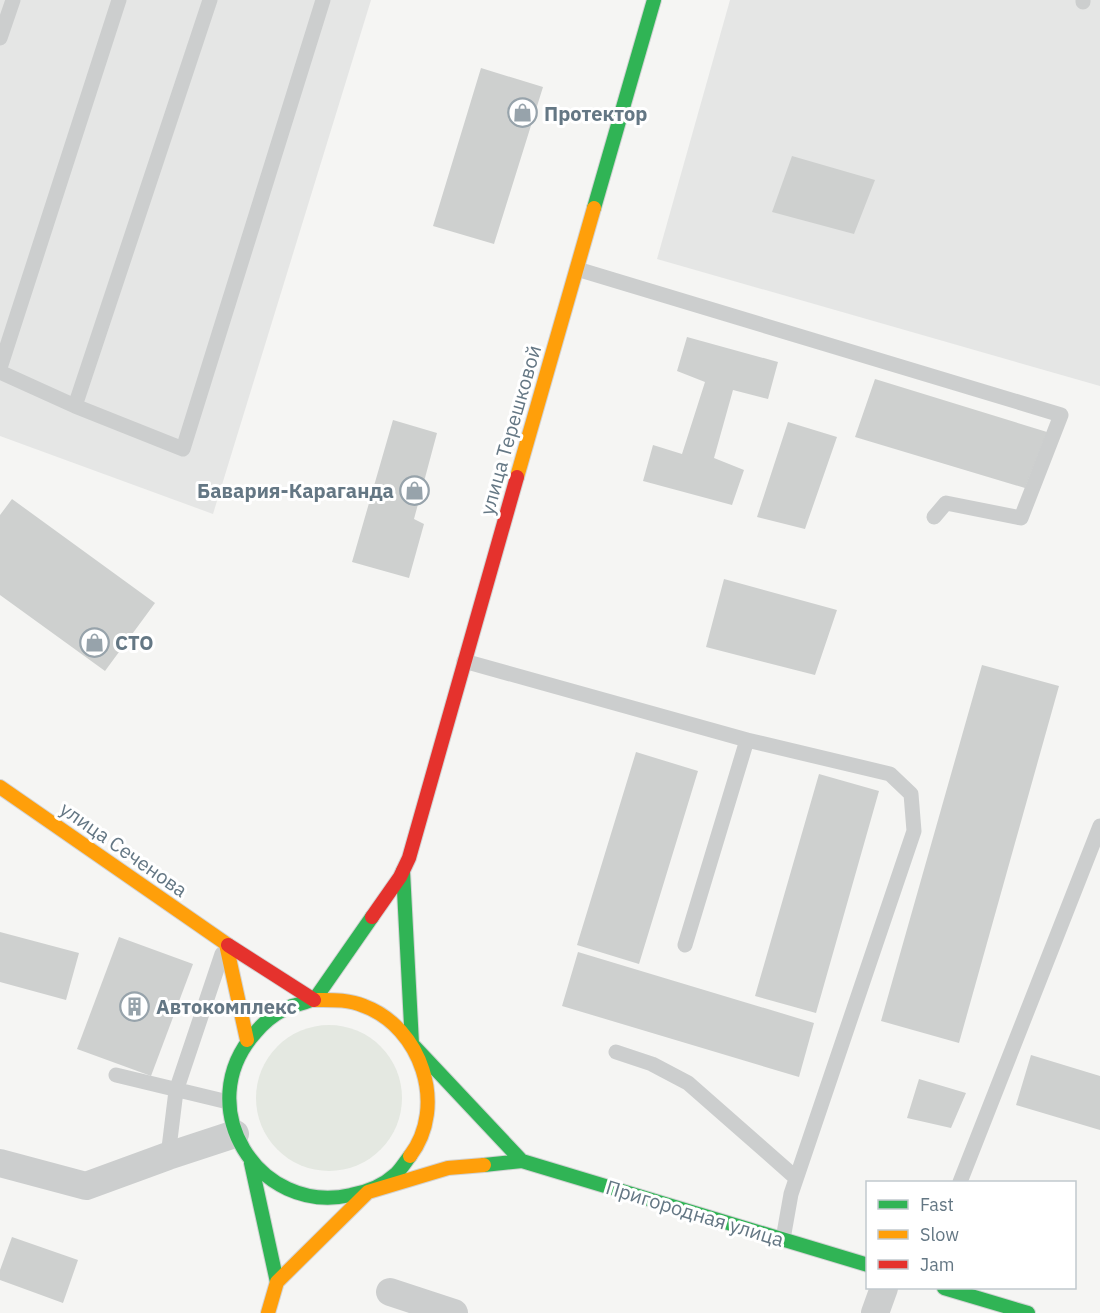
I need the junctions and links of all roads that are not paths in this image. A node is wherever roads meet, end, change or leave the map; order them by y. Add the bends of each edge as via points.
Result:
1 (13, 0) edge
2 (119, 0) edge
3 (210, 0) edge
4 (323, 0) edge
5 (654, 0) edge
6 (0, 38) edge
7 (577, 269) junction
8 (0, 370) edge
9 (75, 406) junction
10 (934, 517) dead end
11 (464, 661) junction
12 (747, 740) junction
13 (0, 787) edge
14 (1100, 826) edge
15 (403, 872) junction
16 (226, 944) junction
17 (685, 945) dead end
18 (314, 1000) junction
19 (247, 1040) junction
20 (412, 1044) junction
21 (616, 1052) dead end
22 (116, 1075) dead end
23 (176, 1091) junction
24 (228, 1102) junction
25 (235, 1134) junction
26 (168, 1155) junction
27 (522, 1161) junction
28 (251, 1162) junction
29 (0, 1163) edge
30 (796, 1178) junction
31 (960, 1181) edge
32 (368, 1191) junction
33 (783, 1239) junction
34 (866, 1264) edge
35 (277, 1282) junction
36 (883, 1289) edge
37 (951, 1289) edge
38 (390, 1292) dead end
39 (267, 1313) edge
40 (454, 1313) edge
41 (875, 1313) edge
42 (1029, 1313) edge

1 - 6 lane
2 - 8 lane
3 - 9 lane
4 - 9 lane via 183,449
5 - 7 main road, улица Терешковой
7 - 10 lane via 1061,415 1021,518 946,503
7 - 11 main road, улица Терешковой
8 - 9 lane
11 - 12 lane
11 - 15 main road, улица Терешковой
12 - 17 lane
12 - 30 lane via 890,774 911,794 914,831
13 - 16 main road, улица Сеченова
14 - 31 lane
15 - 18 main road, улица Терешковой
15 - 20 main road, улица Терешковой
16 - 18 main road, улица Сеченова
16 - 19 main road
16 - 23 lane
18 - 19 main road, улица Терешковой via 288,1007
18 - 20 main road, улица Терешковой via 342,999 370,1007 394,1023
19 - 24 main road, улица Терешковой via 233,1070
20 - 27 main road
20 - 32 main road, улица Терешковой via 425,1070 429,1099 424,1128 412,1155 393,1176
21 - 30 lane via 652,1064 688,1083
22 - 23 lane
23 - 24 lane
23 - 26 lane
24 - 25 main road, улица Терешковой
25 - 26 street
25 - 28 main road, улица Терешковой
26 - 29 street via 86,1186
27 - 32 main road via 448,1168
27 - 33 main road, Пригородная улица
28 - 32 main road, улица Терешковой via 275,1184 304,1196 336,1199
28 - 35 main road, улица Терешковой
30 - 33 lane
32 - 35 main road, улица Терешковой
33 - 34 main road, Пригородная улица
35 - 39 main road, улица Терешковой
36 - 41 street
37 - 42 main road
38 - 40 street

